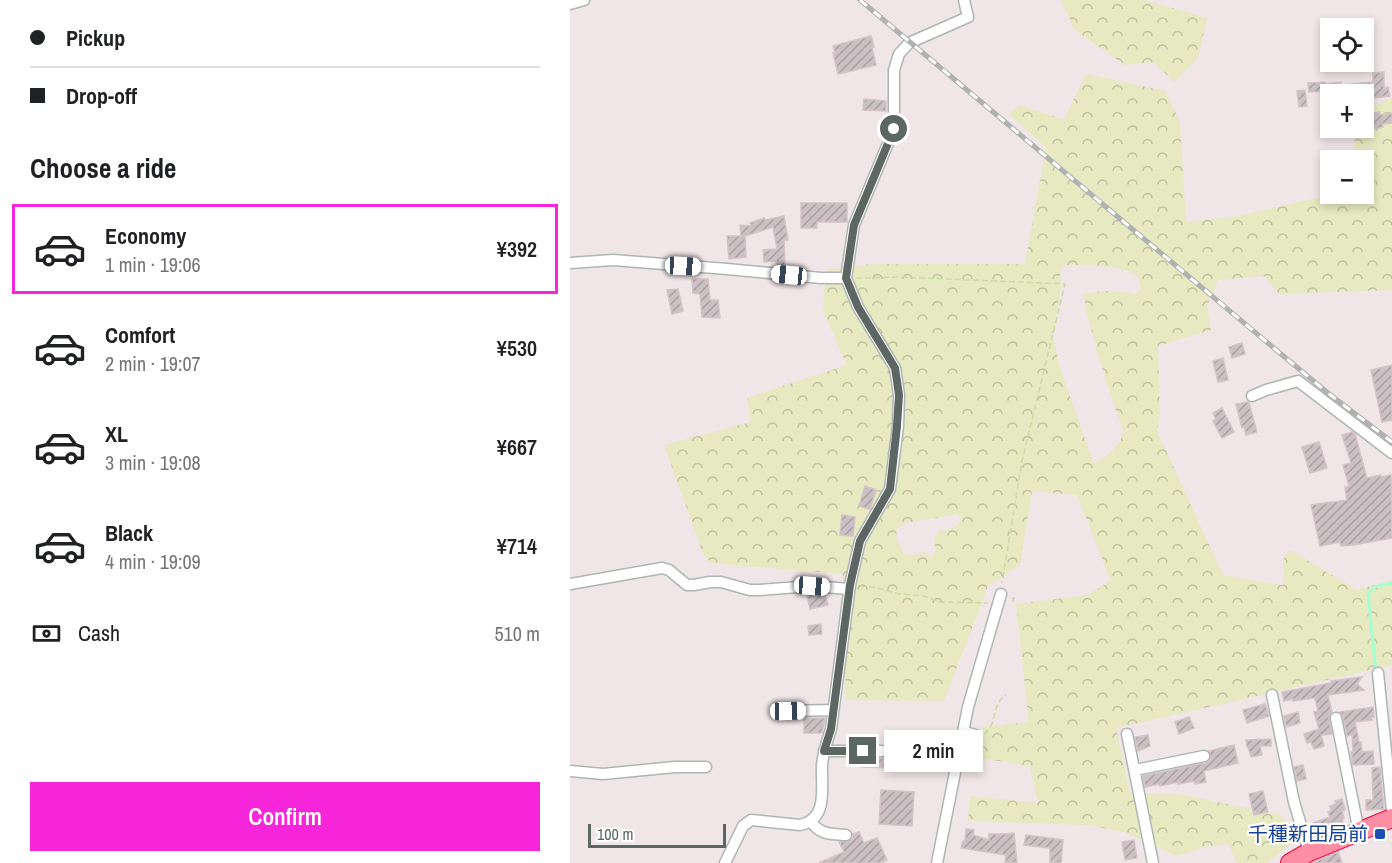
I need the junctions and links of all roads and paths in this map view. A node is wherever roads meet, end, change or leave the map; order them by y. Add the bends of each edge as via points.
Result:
1 (584, 0) edge
2 (964, 0) edge
3 (570, 4) edge
4 (570, 263) edge
5 (846, 278) junction
6 (1252, 396) dead end
7 (1392, 453) edge
8 (1003, 578) dead end
9 (570, 584) edge
10 (850, 587) junction
11 (999, 599) joint
12 (1378, 673) dead end
13 (1272, 694) dead end
14 (1006, 695) dead end
15 (833, 710) junction
16 (788, 711) dead end
17 (1336, 717) dead end
18 (964, 729) junction
19 (977, 733) joint
20 (1127, 734) dead end
21 (945, 750) dead end
22 (824, 751) junction
23 (882, 751) joint
24 (1204, 756) dead end
25 (706, 767) dead end
26 (1134, 770) junction
27 (570, 771) edge
28 (1392, 810) edge
29 (1392, 818) edge
30 (812, 821) junction
31 (1359, 831) junction
32 (846, 835) dead end
33 (1309, 852) junction
34 (725, 863) edge
35 (937, 863) edge
36 (1153, 863) edge
37 (1290, 863) edge

1 - 3 street
2 - 5 street via 968,17 909,43 899,54 894,70 894,129 854,225
4 - 5 street via 613,260
5 - 8 path via 1065,284 1022,461
5 - 10 street via 858,307 895,368 899,395 890,489 860,541
6 - 7 street via 1298,381
9 - 10 street via 662,568 687,585 721,582 750,590
10 - 11 path via 873,587 940,602
10 - 15 street
11 - 18 street
12 - 28 street
13 - 33 street via 1294,802
14 - 19 path via 998,702 991,727 982,735
15 - 16 street
15 - 22 street
17 - 31 street
18 - 19 lane
18 - 35 street
20 - 26 street
21 - 23 path
22 - 23 street
22 - 30 street via 822,797
24 - 26 street
25 - 27 street via 603,774
26 - 36 street
29 - 31 highway
30 - 32 street via 820,831
30 - 34 street via 800,825 751,820 743,826
31 - 33 highway
33 - 37 highway

